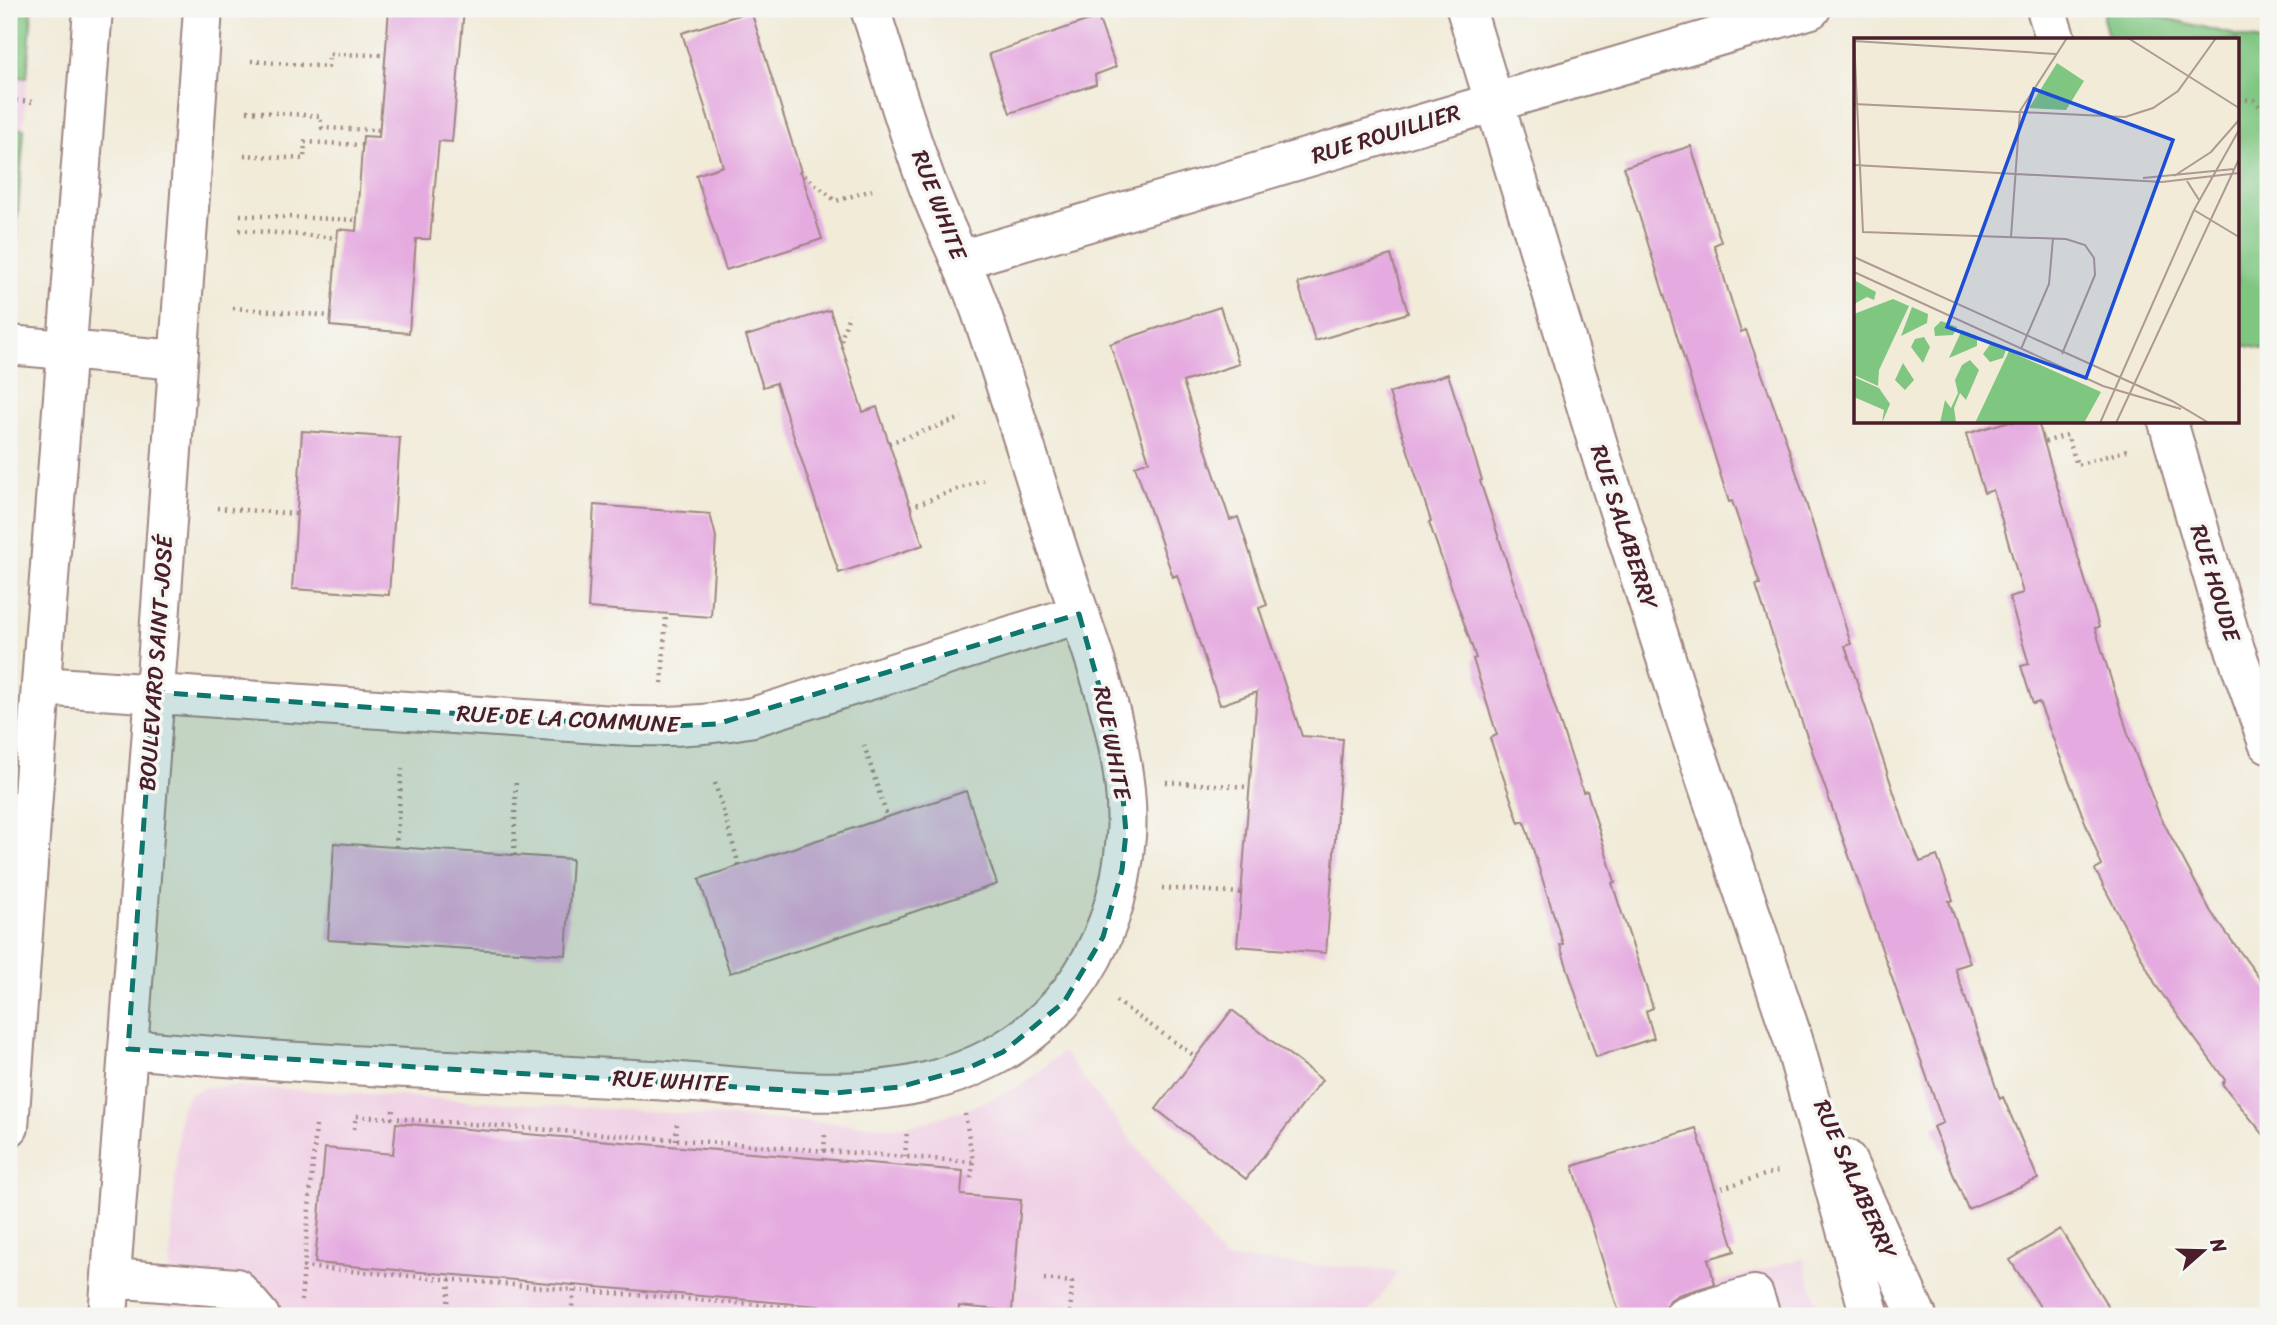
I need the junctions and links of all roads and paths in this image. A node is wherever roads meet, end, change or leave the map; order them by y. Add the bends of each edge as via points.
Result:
1 (93, 9) edge
2 (203, 9) edge
3 (870, 9) edge
4 (1466, 9) edge
5 (1811, 9) edge
6 (2046, 9) edge
7 (2055, 38) edge
8 (386, 55) dead end
9 (251, 61) dead end
10 (9, 100) edge
11 (2238, 100) edge
12 (32, 102) dead end
13 (1493, 102) junction
14 (247, 111) dead end
15 (2268, 115) edge
16 (380, 130) dead end
17 (363, 145) dead end
18 (244, 155) dead end
19 (799, 172) dead end
20 (872, 190) dead end
21 (240, 215) dead end
22 (357, 220) dead end
23 (239, 230) dead end
24 (338, 238) dead end
25 (960, 260) junction
26 (233, 308) dead end
27 (849, 314) dead end
28 (331, 316) dead end
29 (841, 341) dead end
30 (9, 345) edge
31 (67, 352) junction
32 (178, 360) junction
33 (962, 418) dead end
34 (2169, 424) edge
35 (2045, 442) dead end
36 (889, 443) dead end
37 (2131, 449) dead end
38 (983, 481) dead end
39 (910, 506) dead end
40 (217, 508) dead end
41 (297, 514) dead end
42 (667, 614) dead end
43 (1079, 614) junction
44 (41, 686) junction
45 (661, 691) dead end
46 (153, 692) junction
47 (2268, 743) edge
48 (864, 745) dead end
49 (402, 769) dead end
50 (516, 778) dead end
51 (1160, 782) dead end
52 (715, 783) dead end
53 (1249, 787) dead end
54 (887, 817) dead end
55 (396, 847) dead end
56 (514, 855) dead end
57 (739, 866) dead end
58 (1156, 888) dead end
59 (1241, 893) dead end
60 (1108, 995) dead end
61 (1794, 1042) junction
62 (128, 1049) junction
63 (1196, 1058) dead end
64 (963, 1103) dead end
65 (393, 1105) dead end
66 (908, 1117) dead end
67 (392, 1118) junction
68 (316, 1126) dead end
69 (9, 1127) edge
70 (354, 1129) dead end
71 (905, 1157) junction
72 (973, 1162) junction
73 (1781, 1170) dead end
74 (971, 1180) dead end
75 (1715, 1190) dead end
76 (303, 1267) junction
77 (112, 1278) junction
78 (450, 1279) junction
79 (1044, 1279) dead end
80 (574, 1287) junction
81 (301, 1300) dead end
82 (986, 1308) dead end
83 (876, 1315) edge
84 (108, 1316) edge
85 (260, 1316) edge
86 (446, 1316) edge
87 (571, 1316) edge
88 (899, 1316) edge
89 (987, 1316) edge
90 (1070, 1316) edge
91 (1684, 1316) edge
92 (1761, 1316) edge
93 (1870, 1316) edge
94 (1917, 1316) edge

1 - 31 street
2 - 32 street, BOULEVARD SAINT-JOSÉ
3 - 25 street, RUE WHITE via 930,190
4 - 13 street, RUE SALABERRY
5 - 13 street, RUE ROUILLIER
6 - 7 street
8 - 9 path via 329,54 328,67
10 - 12 path
11 - 15 path via 2254,100
13 - 25 street, RUE ROUILLIER
13 - 61 street, RUE SALABERRY via 1632,554
14 - 16 path via 320,116 322,128
17 - 18 path via 305,142 304,159
19 - 20 path via 836,201
21 - 22 path
23 - 24 path
25 - 43 street, RUE WHITE via 980,308
26 - 28 path
27 - 29 path
30 - 31 street
31 - 32 street
31 - 44 street
32 - 46 street, BOULEVARD SAINT-JOSÉ
33 - 36 path
34 - 47 street, RUE HOUDE via 2230,635
35 - 37 path via 2067,435 2077,465
38 - 39 path
40 - 41 path
42 - 45 path
43 - 46 street, RUE DE LA COMMUNE via 786,708 717,724 649,727
43 - 62 street, RUE WHITE via 1113,724 1125,796 1126,833 1114,906 1086,971 1064,1002 1003,1052 966,1069 899,1087 834,1093
44 - 46 street, RUE DE LA COMMUNE
44 - 69 street
46 - 62 street, BOULEVARD SAINT-JOSÉ
48 - 54 path
49 - 55 path
50 - 56 path
51 - 53 path
52 - 57 path
58 - 59 path
60 - 63 path
61 - 93 street, RUE SALABERRY
61 - 94 street, RUE SALABERRY
62 - 77 street, BOULEVARD SAINT-JOSÉ
64 - 72 path
65 - 67 path
66 - 71 path
67 - 70 path via 356,1116
67 - 71 path
68 - 76 path
71 - 72 path
72 - 74 path
73 - 75 path
76 - 78 path
76 - 81 path
77 - 84 street, BOULEVARD SAINT-JOSÉ
77 - 85 street via 236,1289
78 - 80 path
78 - 86 path
79 - 90 path via 1072,1282
80 - 83 path
80 - 87 path
82 - 89 path
83 - 88 path
91 - 92 street via 1754,1295

